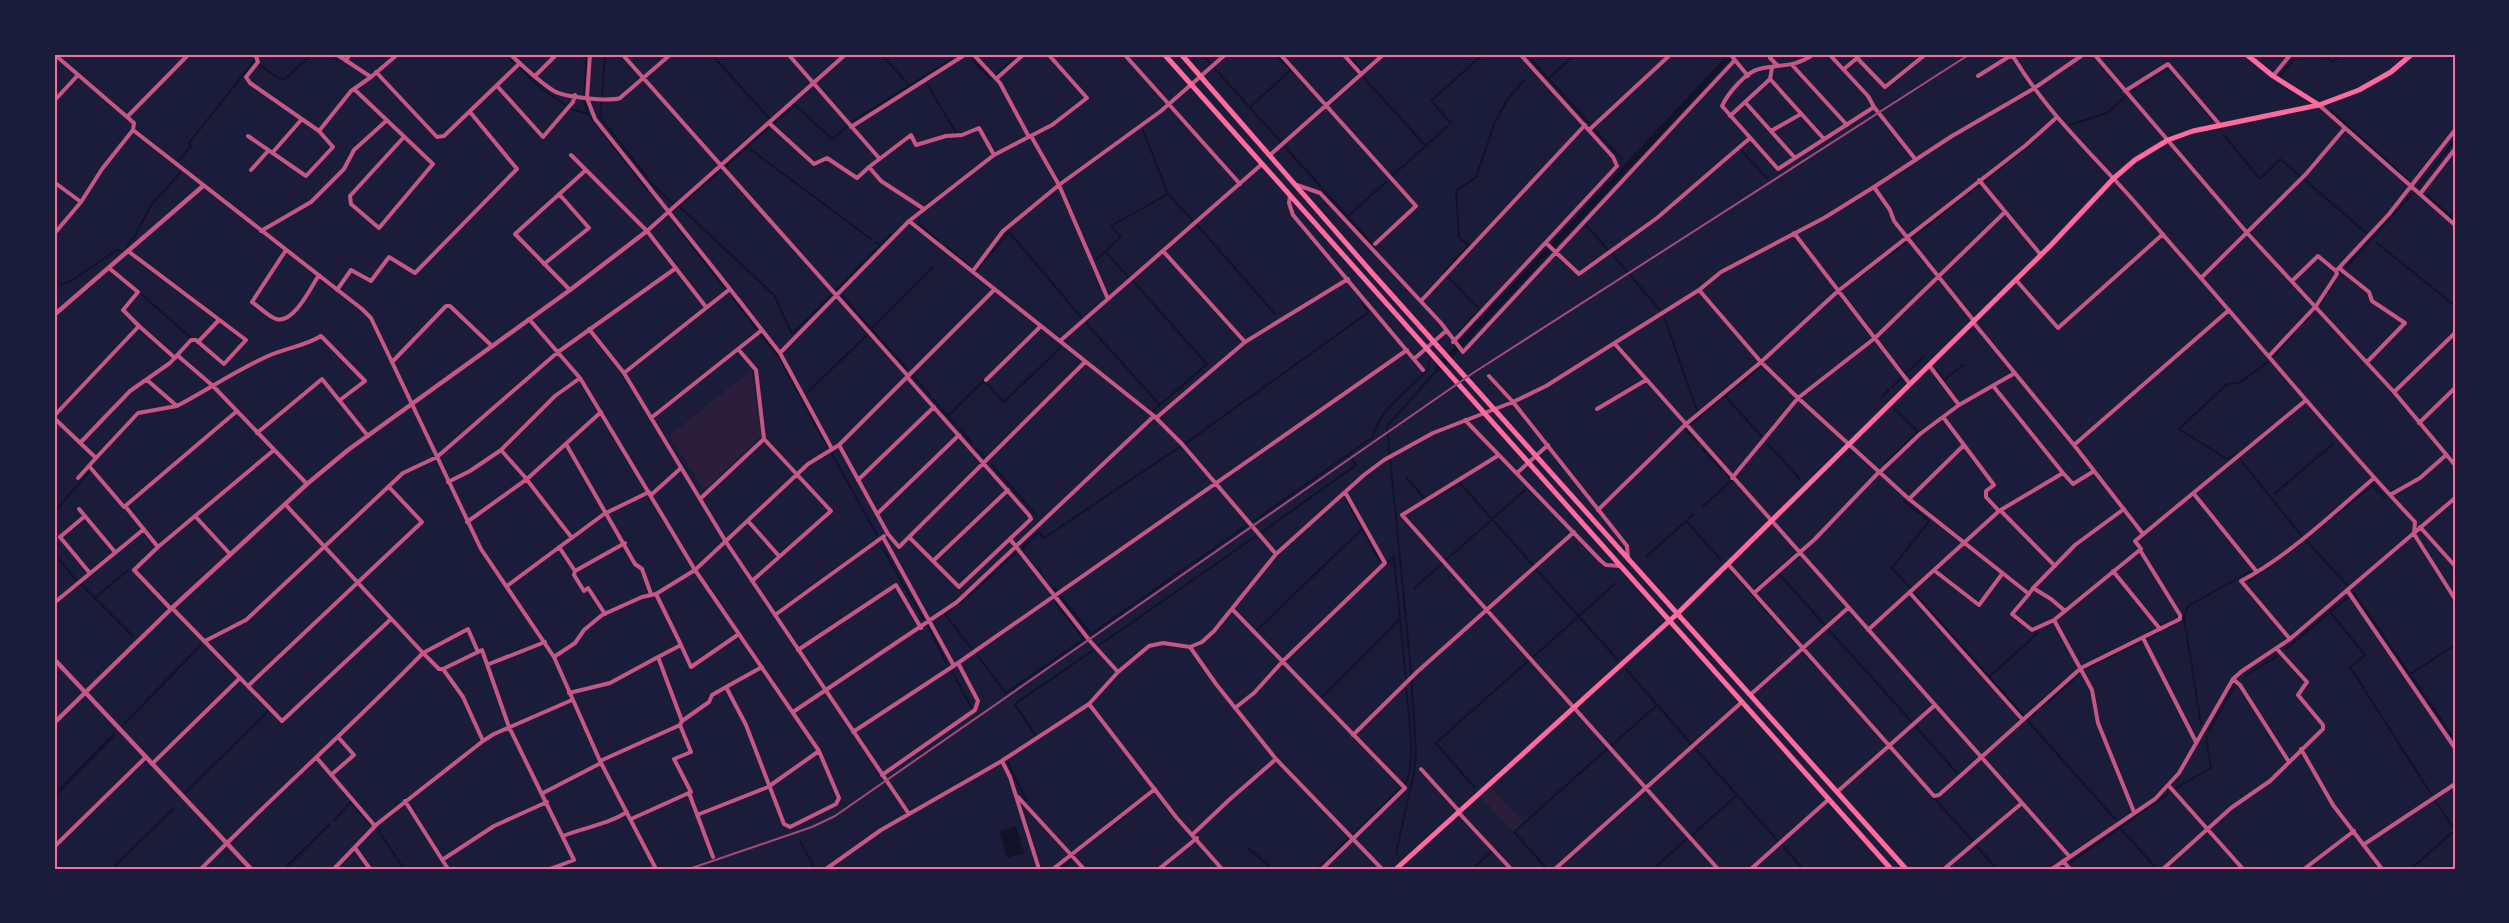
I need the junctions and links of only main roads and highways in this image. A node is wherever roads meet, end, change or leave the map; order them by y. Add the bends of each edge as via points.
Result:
1 (1164, 54) edge
2 (1181, 54) edge
3 (2246, 54) edge
4 (2412, 54) edge
5 (2319, 105) junction
6 (1677, 614) junction
7 (1669, 621) junction
8 (1396, 869) edge
9 (1891, 869) edge
10 (1906, 869) edge

1 - 7 main road
2 - 6 main road
3 - 5 main road
4 - 5 main road via 2374,82
5 - 6 main road via 2193,131 2134,160
6 - 7 main road
6 - 10 main road
7 - 8 main road
7 - 9 main road

